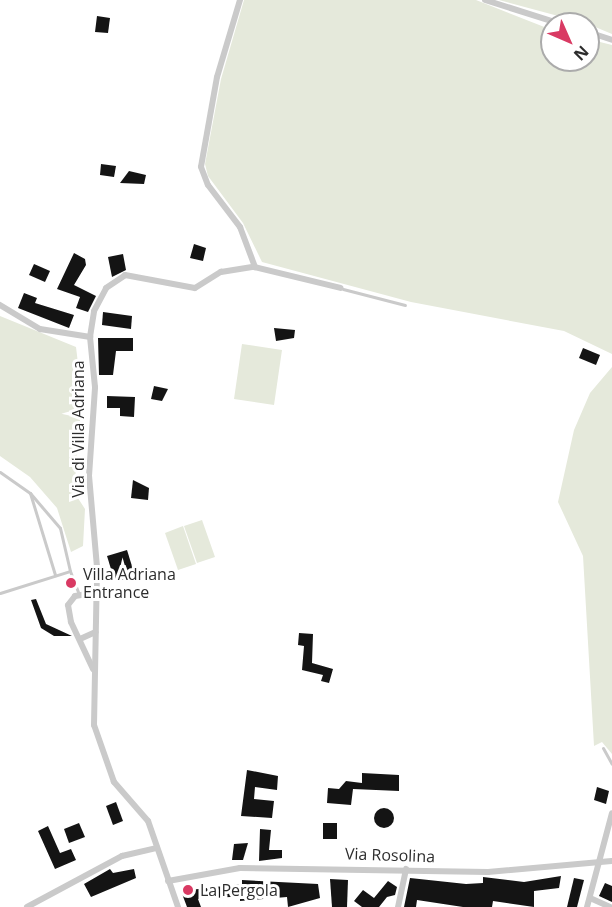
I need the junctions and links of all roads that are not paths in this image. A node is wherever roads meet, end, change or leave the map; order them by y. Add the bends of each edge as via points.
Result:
1 (240, 0) edge
2 (485, 0) edge
3 (540, 17) edge
4 (255, 267) junction
5 (341, 288) joint
6 (405, 304) dead end
7 (0, 305) edge
8 (90, 337) junction
9 (0, 472) edge
10 (30, 493) junction
11 (70, 571) junction
12 (55, 575) junction
13 (0, 593) edge
14 (94, 593) junction
15 (79, 595) junction
16 (96, 633) junction
17 (80, 639) junction
18 (94, 673) junction
19 (603, 748) dead end
20 (612, 764) edge
21 (612, 813) edge
22 (157, 848) junction
23 (612, 861) edge
24 (600, 864) junction
25 (406, 869) junction
26 (168, 881) junction
27 (590, 898) junction
28 (27, 907) edge
29 (178, 907) edge
30 (398, 907) edge
31 (586, 907) edge
32 (610, 907) edge

1 - 4 street via 217,77 201,166 208,185 240,227
2 - 3 street
4 - 5 street
4 - 8 street, Via di Villa Adriana via 227,270 195,288 120,277 99,299
5 - 6 lane
7 - 8 street via 40,329
8 - 14 street, Via di Villa Adriana via 94,387 89,476 97,567
9 - 10 lane
10 - 11 lane via 60,528
10 - 12 lane
11 - 12 lane
11 - 15 lane
12 - 13 lane
14 - 15 street
14 - 16 street, Via di Villa Adriana
15 - 17 street, Via di Villa Adriana via 68,605
16 - 17 street
16 - 18 street, Via di Villa Adriana
17 - 18 street, Via di Villa Adriana
18 - 22 street, Via di Villa Adriana via 97,740 114,782 144,814
19 - 20 lane
21 - 24 street
22 - 26 street, Via di Villa Adriana
22 - 28 street via 124,855
23 - 24 street, Via Rosolina
24 - 25 street, Via Rosolina via 488,872
24 - 27 street
25 - 26 street, Via Rosolina via 240,868
25 - 30 street
26 - 29 street, Via di Villa Adriana
27 - 31 street
27 - 32 street

